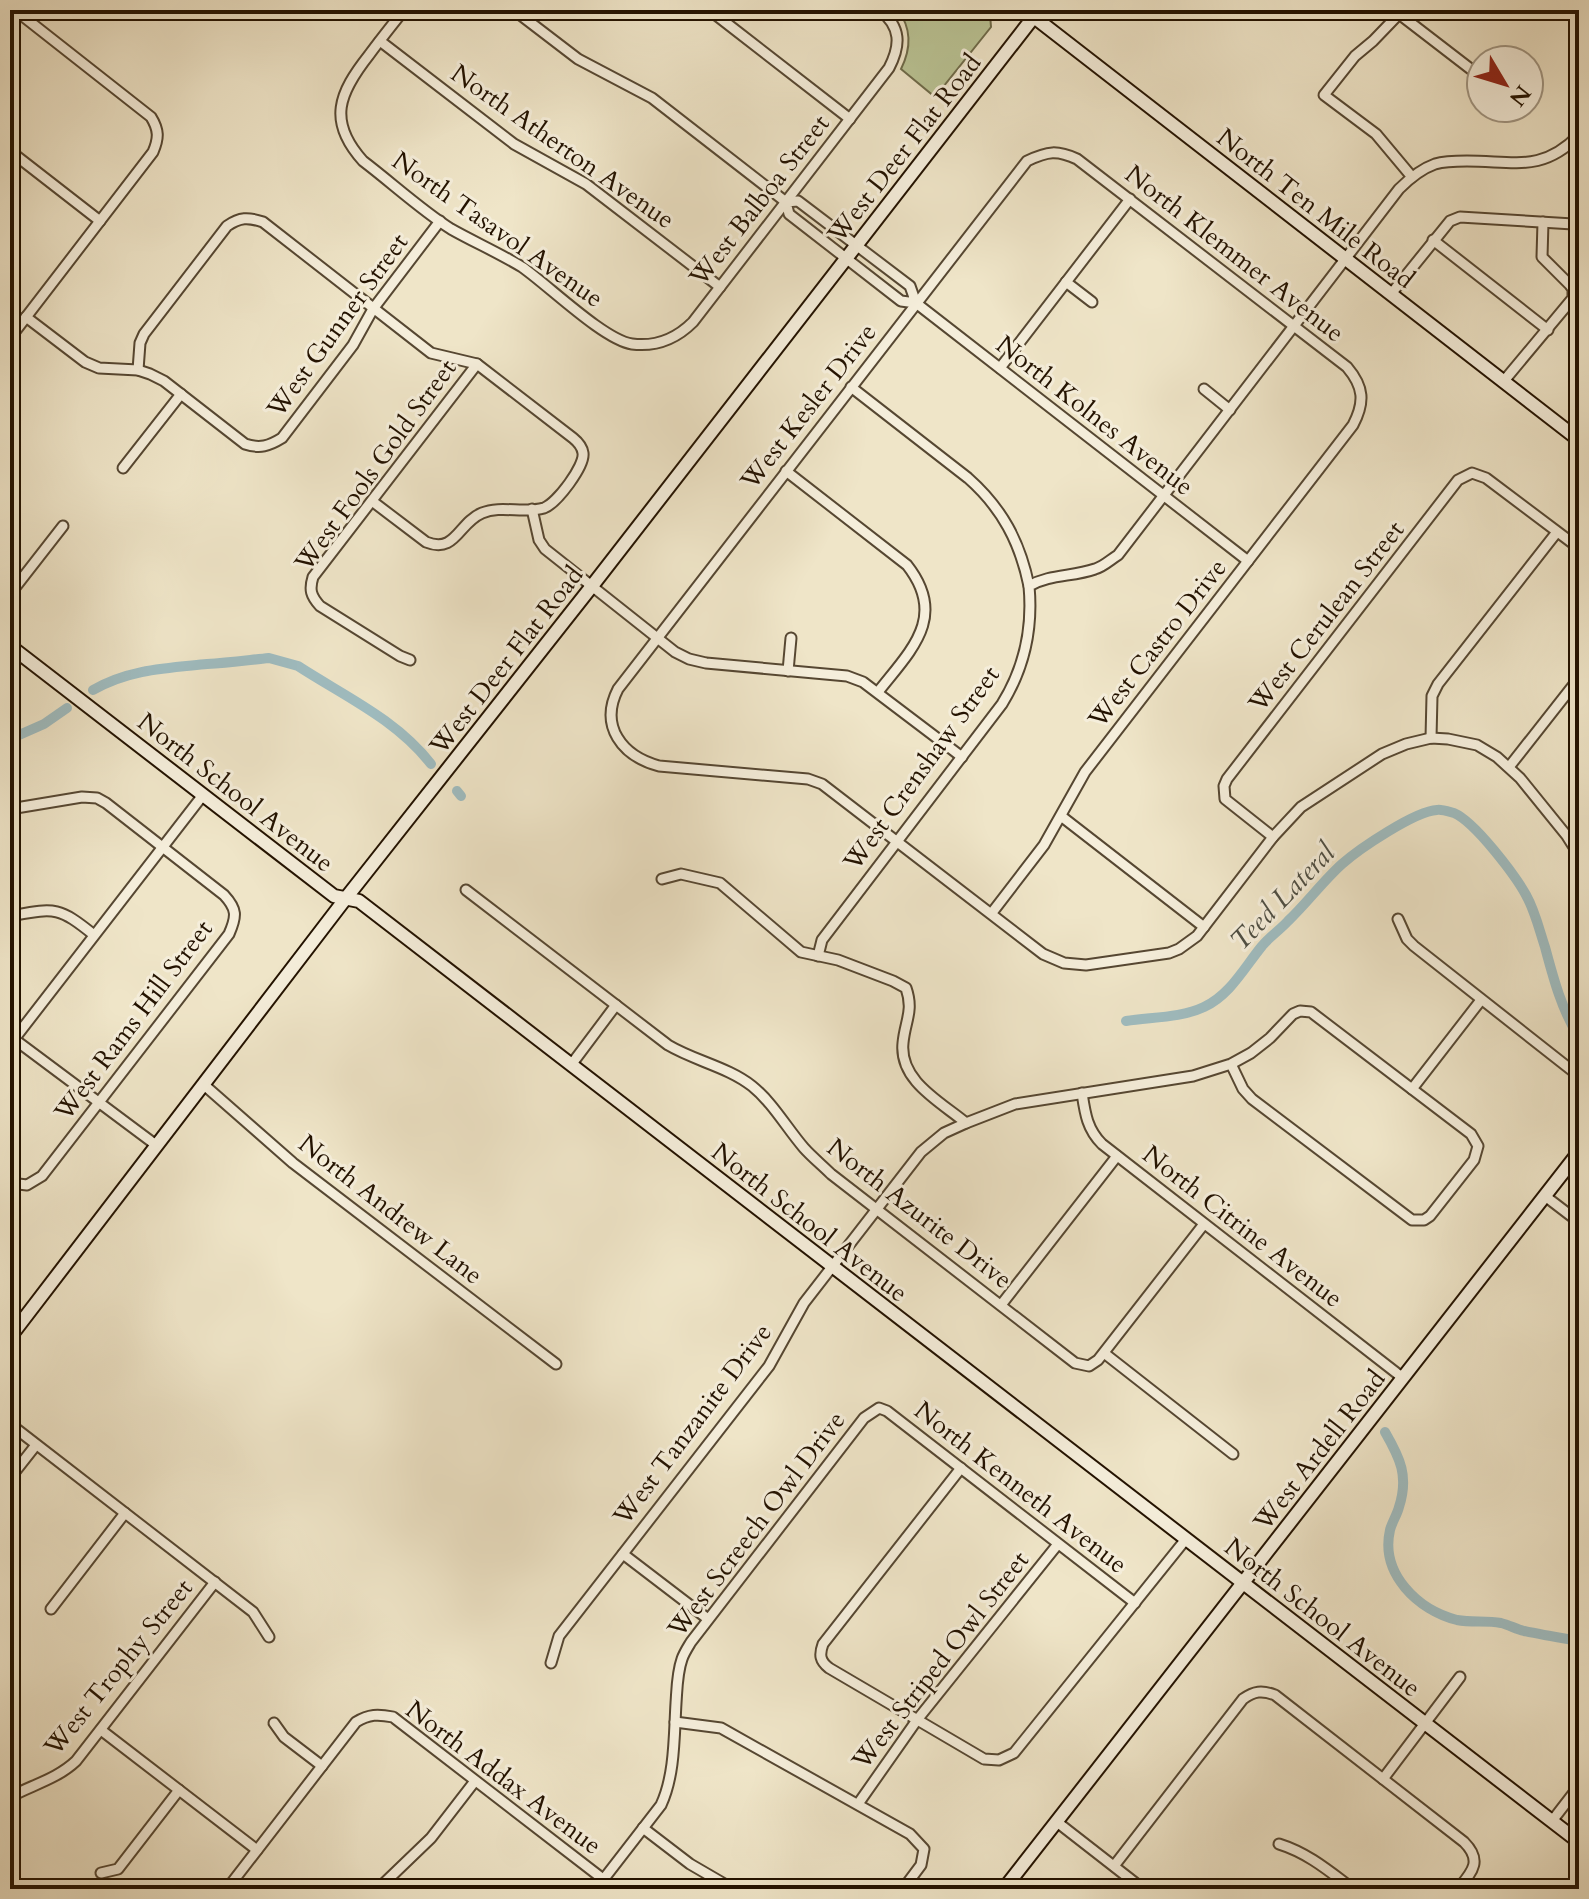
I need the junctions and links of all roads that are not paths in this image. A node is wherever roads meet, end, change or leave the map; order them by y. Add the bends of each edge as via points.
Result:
1 (15, 10) edge
2 (404, 10) edge
3 (514, 10) edge
4 (706, 10) edge
5 (880, 10) edge
6 (1032, 12) edge
7 (1396, 12) edge
8 (380, 41) junction
9 (1465, 65) edge
10 (850, 119) junction
11 (1579, 135) edge
12 (1063, 153) joint
13 (12, 157) edge
14 (1412, 177) junction
15 (1130, 199) junction
16 (786, 202) junction
17 (100, 221) junction
18 (440, 221) junction
19 (1543, 222) junction
20 (1573, 224) dead end
21 (1433, 240) junction
22 (856, 245) junction
23 (846, 258) junction
24 (1345, 259) junction
25 (1066, 282) junction
26 (720, 287) junction
27 (1391, 294) junction
28 (1092, 302) dead end
29 (916, 303) junction
30 (373, 309) junction
31 (26, 317) junction
32 (1294, 327) junction
33 (1548, 330) junction
34 (10, 338) edge
35 (652, 344) joint
36 (477, 364) junction
37 (1000, 368) junction
38 (138, 370) junction
39 (1503, 382) junction
40 (851, 387) junction
41 (1204, 389) dead end
42 (181, 394) junction
43 (1361, 402) joint
44 (1230, 410) junction
45 (1579, 440) edge
46 (123, 468) dead end
47 (786, 471) junction
48 (1164, 496) junction
49 (372, 501) junction
50 (532, 509) junction
51 (63, 526) dead end
52 (1557, 532) junction
53 (1579, 548) edge
54 (1248, 561) junction
55 (592, 586) junction
56 (1029, 586) junction
57 (10, 594) edge
58 (658, 638) junction
59 (791, 638) dead end
60 (10, 646) edge
61 (410, 660) dead end
62 (788, 671) junction
63 (1579, 678) edge
64 (878, 692) junction
65 (1431, 738) junction
66 (962, 757) junction
67 (1509, 767) junction
68 (203, 795) junction
69 (10, 809) edge
70 (1061, 816) junction
71 (1273, 837) junction
72 (897, 841) junction
73 (163, 847) junction
74 (1578, 853) edge
75 (662, 879) dead end
76 (466, 890) dead end
77 (346, 898) junction
78 (991, 914) junction
79 (10, 916) edge
80 (1398, 919) dead end
81 (1204, 927) junction
82 (94, 935) junction
83 (818, 956) junction
84 (1481, 1000) junction
85 (616, 1005) junction
86 (12, 1037) edge
87 (1231, 1064) junction
88 (571, 1065) junction
89 (1579, 1076) edge
90 (203, 1084) junction
91 (1412, 1089) junction
92 (1082, 1093) junction
93 (99, 1103) junction
94 (966, 1123) junction
95 (156, 1145) junction
96 (1579, 1152) edge
97 (1117, 1156) junction
98 (10, 1183) edge
99 (1545, 1196) junction
100 (876, 1210) junction
101 (1579, 1222) edge
102 (1204, 1224) junction
103 (832, 1267) junction
104 (1001, 1305) junction
105 (10, 1337) edge
106 (1104, 1353) junction
107 (556, 1364) dead end
108 (1403, 1378) junction
109 (879, 1408) joint
110 (10, 1424) edge
111 (36, 1445) junction
112 (1233, 1454) dead end
113 (961, 1468) junction
114 (10, 1478) edge
115 (125, 1513) junction
116 (1186, 1539) junction
117 (1058, 1544) junction
118 (623, 1554) junction
119 (215, 1582) junction
120 (1243, 1583) junction
121 (1135, 1603) junction
122 (51, 1609) dead end
123 (708, 1619) junction
124 (269, 1637) dead end
125 (551, 1663) dead end
126 (1460, 1677) dead end
127 (917, 1720) junction
128 (675, 1722) junction
129 (274, 1723) dead end
130 (1425, 1723) junction
131 (101, 1730) junction
132 (322, 1766) junction
133 (1383, 1779) junction
134 (475, 1781) junction
135 (1579, 1786) edge
136 (179, 1790) junction
137 (10, 1797) edge
138 (858, 1804) junction
139 (1552, 1821) junction
140 (1057, 1822) junction
141 (643, 1828) junction
142 (1579, 1842) edge
143 (1279, 1844) dead end
144 (257, 1850) junction
145 (1114, 1866) junction
146 (101, 1873) dead end
147 (603, 1879) junction
148 (227, 1889) edge
149 (378, 1889) edge
150 (596, 1889) edge
151 (733, 1889) edge
152 (903, 1889) edge
153 (1004, 1889) edge
154 (1143, 1889) edge
155 (1353, 1889) edge
156 (1458, 1889) edge

1 - 17 street via 151,117 157,128 153,152
2 - 8 street
3 - 16 street, North Kolnes Avenue via 578,59 652,98
4 - 10 street
5 - 10 street, West Balboa Street via 895,28 896,55
6 - 22 street, West Deer Flat Road
6 - 24 street, North Ten Mile Road
7 - 9 street
7 - 14 street via 1324,95 1376,134
8 - 18 street, North Tasavol Avenue via 347,86 341,103 343,132 363,161
8 - 26 street, North Atherton Avenue via 514,144 586,184
10 - 16 street, West Balboa Street
11 - 14 street via 1553,156 1534,162 1454,161
12 - 15 street, North Klemmer Avenue
12 - 29 street, West Kesler Drive via 1044,153 1027,161
13 - 17 street
14 - 24 street
15 - 25 street
15 - 32 street, North Klemmer Avenue
16 - 22 street, North Kolnes Avenue via 798,201
16 - 23 street, North Kolnes Avenue via 789,214
16 - 26 street, West Balboa Street
17 - 31 street
18 - 30 street, West Gunner Street
18 - 35 street, North Tasavol Avenue via 521,267 612,336
19 - 20 street
19 - 21 street via 1460,217
19 - 33 street via 1542,257 1573,294
21 - 27 street
21 - 33 street
22 - 23 street, West Deer Flat Road
22 - 29 street, North Kolnes Avenue via 910,286
23 - 29 street, North Kolnes Avenue via 901,301
23 - 55 street, West Deer Flat Road
24 - 27 street, North Ten Mile Road
24 - 32 street
25 - 28 street
25 - 37 street
26 - 35 street, West Balboa Street via 685,330
27 - 39 street, North Ten Mile Road
29 - 37 street, North Kolnes Avenue
29 - 40 street, West Kesler Drive
30 - 36 street via 431,353
30 - 38 street via 263,222 236,220 144,334
30 - 42 street, West Gunner Street via 353,345 272,444 245,444
31 - 34 street
31 - 38 street via 85,362
32 - 43 street, North Klemmer Avenue via 1347,367
32 - 44 street
33 - 39 street
36 - 49 street, West Fools Gold Street
36 - 50 street via 580,443 579,469 554,501
37 - 48 street, North Kolnes Avenue
38 - 42 street
39 - 45 street, North Ten Mile Road
40 - 47 street, West Kesler Drive
40 - 56 street, West Crenshaw Street via 985,495 1014,536
41 - 44 street
42 - 46 street
43 - 54 street, West Castro Drive via 1353,425
44 - 48 street
47 - 58 street, West Kesler Drive
47 - 64 street via 915,576 926,620
48 - 54 street, North Kolnes Avenue
48 - 56 street via 1118,555 1099,568 1042,578
49 - 50 street via 436,546 455,538 477,515
49 - 61 street, West Fools Gold Street via 313,577 312,598
50 - 55 street via 545,549
51 - 57 street
52 - 53 street
52 - 65 street via 1438,684 1432,696
52 - 71 street, West Cerulean Street via 1486,478 1472,473 1458,480 1227,779 1225,799
54 - 70 street, West Castro Drive via 1085,772
55 - 58 street
55 - 77 street, West Deer Flat Road
56 - 66 street, West Crenshaw Street via 1029,636 1020,670
58 - 62 street via 689,659
58 - 72 street, West Kesler Drive via 612,701 611,723 625,746 659,766 808,779 833,791
59 - 62 street
60 - 68 street, North School Avenue
62 - 64 street via 847,676
63 - 67 street
64 - 66 street
65 - 67 street via 1477,745
65 - 71 street via 1382,754 1301,807
66 - 72 street, West Crenshaw Street
67 - 74 street
68 - 73 street
68 - 77 street, North School Avenue via 334,896
69 - 73 street via 88,797 106,803
70 - 78 street, West Castro Drive
70 - 81 street
71 - 81 street
72 - 78 street
72 - 83 street, West Crenshaw Street via 822,940
73 - 82 street
73 - 93 street, West Rams Hill Street via 224,895 233,905 234,924
75 - 83 street via 681,874 720,883 792,946
76 - 85 street, North Azurite Drive
77 - 88 street, North School Avenue via 359,901
77 - 90 street, West Deer Flat Road
78 - 81 street via 1043,954 1076,965 1169,953
79 - 82 street via 61,912
80 - 84 street via 1414,946
82 - 86 street
83 - 94 street via 906,988 911,1003 902,1045 909,1072
84 - 89 street
84 - 91 street
85 - 88 street
85 - 100 street, North Azurite Drive via 668,1045 750,1084 804,1148
86 - 93 street
87 - 91 street, West Tanzanite Drive via 1261,1046 1293,1014 1311,1012
87 - 91 street via 1252,1099 1407,1218 1418,1221 1430,1216 1474,1160 1478,1146 1471,1134
87 - 92 street, West Tanzanite Drive via 1193,1076
88 - 103 street, North School Avenue
90 - 95 street, West Deer Flat Road
90 - 107 street, North Andrew Lane via 293,1163
92 - 94 street, West Tanzanite Drive via 1015,1104
92 - 97 street, North Citrine Avenue via 1093,1135
93 - 95 street
93 - 98 street, West Rams Hill Street via 42,1176 27,1185
94 - 100 street, West Tanzanite Drive via 921,1152
95 - 105 street, West Deer Flat Road
96 - 99 street, West Ardell Road
97 - 102 street, North Citrine Avenue
97 - 104 street
99 - 101 street
99 - 108 street, West Ardell Road
100 - 103 street, West Tanzanite Drive
100 - 104 street, North Azurite Drive
102 - 106 street
102 - 108 street, North Citrine Avenue
103 - 116 street, North School Avenue
103 - 118 street, West Tanzanite Drive via 804,1303 769,1366
104 - 106 street, North Azurite Drive via 1075,1363 1089,1366
106 - 112 street
108 - 120 street, West Ardell Road
109 - 113 street, North Kenneth Avenue
109 - 123 street, West Screech Owl Drive via 864,1418
110 - 111 street
111 - 114 street
111 - 115 street
113 - 117 street, North Kenneth Avenue
113 - 127 street via 823,1644 820,1658
115 - 119 street
115 - 122 street
116 - 120 street, North School Avenue
116 - 121 street
117 - 121 street, North Kenneth Avenue
117 - 127 street, West Striped Owl Street
118 - 123 street
118 - 125 street, West Tanzanite Drive via 559,1636
119 - 124 street via 253,1612
119 - 131 street, West Trophy Street
120 - 130 street, North School Avenue
120 - 140 street, West Ardell Road
121 - 127 street via 1014,1753 984,1759
123 - 128 street, West Screech Owl Drive via 682,1658
126 - 130 street
127 - 138 street, West Striped Owl Street
128 - 138 street via 721,1728
128 - 141 street, West Screech Owl Drive via 666,1794
129 - 132 street
130 - 133 street
130 - 139 street, North School Avenue
131 - 136 street
131 - 137 street, West Trophy Street via 66,1771
132 - 134 street, North Addax Avenue via 356,1722 377,1714 393,1717
132 - 144 street
133 - 145 street via 1275,1695 1259,1691 1243,1699
133 - 156 street via 1470,1848 1475,1858 1471,1873
134 - 147 street, North Addax Avenue
134 - 149 street via 431,1838
135 - 139 street
136 - 144 street
136 - 146 street via 118,1869
138 - 152 street via 910,1834 924,1849 921,1865
139 - 142 street, North School Avenue
140 - 145 street
140 - 153 street, West Ardell Road
141 - 147 street, West Screech Owl Drive
141 - 151 street
143 - 155 street via 1312,1859
144 - 148 street
145 - 154 street
147 - 150 street, West Screech Owl Drive

